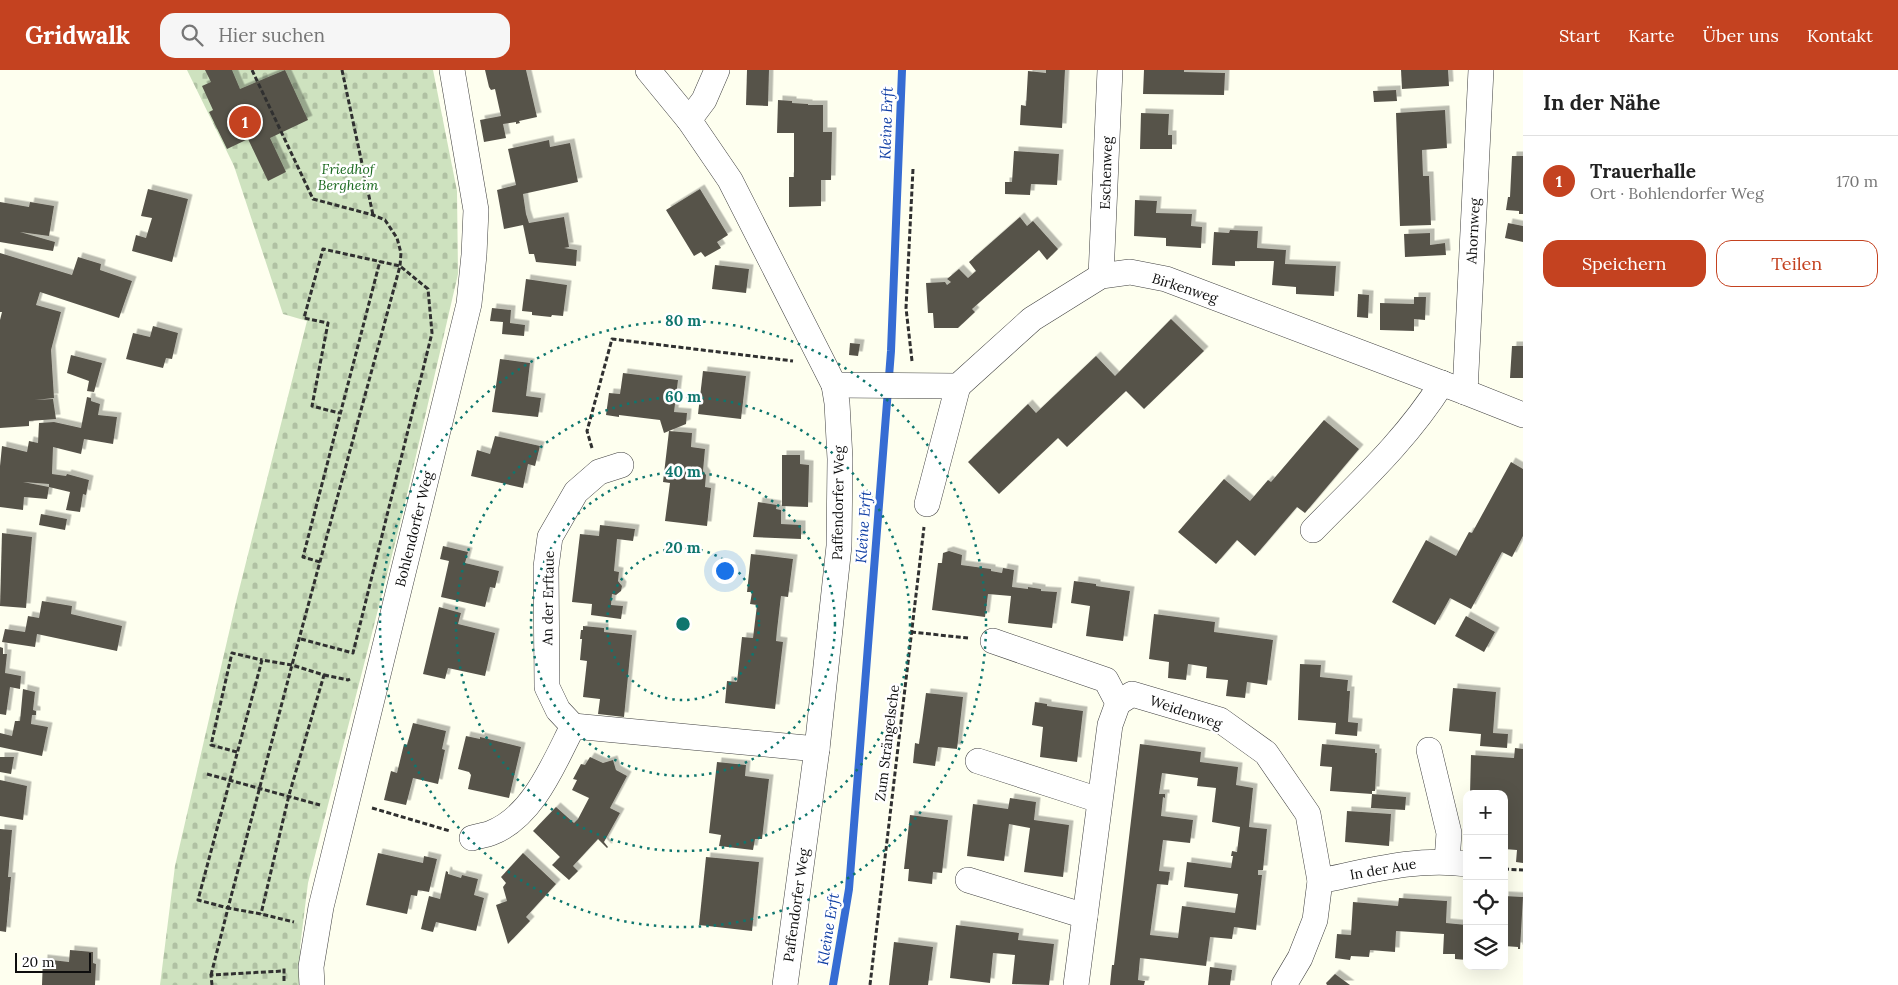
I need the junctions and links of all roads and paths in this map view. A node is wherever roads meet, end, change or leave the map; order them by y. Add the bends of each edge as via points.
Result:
1 (252, 70) edge
2 (342, 70) edge
3 (452, 70) edge
4 (648, 70) edge
5 (717, 70) edge
6 (1110, 70) edge
7 (1482, 70) edge
8 (689, 120) junction
9 (913, 169) dead end
10 (373, 215) junction
11 (380, 261) junction
12 (400, 266) junction
13 (1102, 276) junction
14 (829, 375) junction
15 (920, 376) junction
16 (1442, 383) junction
17 (958, 386) junction
18 (1466, 392) junction
19 (339, 413) junction
20 (1523, 415) edge
21 (610, 469) joint
22 (927, 504) joint
23 (1313, 530) dead end
24 (320, 562) junction
25 (911, 632) junction
26 (301, 639) junction
27 (994, 641) joint
28 (262, 660) junction
29 (292, 666) junction
30 (324, 675) junction
31 (352, 677) dead end
32 (1118, 703) junction
33 (572, 726) junction
34 (817, 749) junction
35 (1429, 750) dead end
36 (238, 752) junction
37 (978, 761) dead end
38 (206, 774) dead end
39 (230, 779) junction
40 (261, 788) junction
41 (289, 795) junction
42 (347, 800) junction
43 (1099, 800) junction
44 (320, 805) dead end
45 (472, 838) joint
46 (1457, 863) edge
47 (1508, 869) edge
48 (1523, 870) edge
49 (968, 880) dead end
50 (1320, 881) junction
51 (228, 908) junction
52 (261, 914) junction
53 (1085, 916) junction
54 (294, 931) dead end
55 (285, 963) dead end
56 (283, 972) junction
57 (211, 975) junction
58 (312, 976) edge
59 (212, 985) edge
60 (284, 985) edge
61 (785, 985) edge
62 (870, 985) edge
63 (1076, 985) edge
64 (1284, 985) edge

1 - 10 path via 313,199
2 - 10 path
3 - 42 street, Bohlendorfer Weg via 476,210 469,304
4 - 8 street, Paffendorfer Weg
5 - 8 street via 704,100
6 - 13 street, Eschenweg
7 - 18 street, Ahornweg
8 - 14 street, Paffendorfer Weg via 730,180
9 - 15 path via 906,308
10 - 12 path via 385,220 398,238
11 - 12 path
11 - 19 path
11 - 19 path via 322,249 304,318 328,323 312,406
12 - 24 path
12 - 26 path via 428,289 432,333 353,653
13 - 16 street, Birkenweg via 1130,272 1166,279
13 - 17 street, Birkenweg via 1032,319
14 - 15 street via 860,385
14 - 21 path via 612,338 587,431
14 - 34 street, Paffendorfer Weg via 837,403 839,546
15 - 17 street
16 - 18 street, Birkenweg
16 - 23 street via 1427,408 1392,450
17 - 22 street
18 - 20 street, Birkenweg
19 - 24 path via 302,557
21 - 33 street, An der Erftaue via 576,492 550,537 546,567 547,687 558,710
22 - 25 path, Zum Strängelsche
24 - 26 path
25 - 27 path
25 - 62 path, Zum Strängelsche
26 - 29 path
27 - 32 street via 1106,680
28 - 29 path
28 - 36 path
28 - 36 path via 232,653 210,745
29 - 30 path
29 - 40 path
30 - 31 path via 348,680
30 - 41 path
32 - 43 street via 1110,725
32 - 50 street, Weidenweg via 1132,694 1220,720 1266,753 1308,814
33 - 34 street
33 - 45 street via 546,780 517,817 492,833
34 - 61 street, Paffendorfer Weg
35 - 46 street, In der Aue
36 - 39 path
37 - 43 street
38 - 39 path
39 - 40 path
39 - 51 path via 198,900
40 - 41 path
40 - 51 path
41 - 44 path
41 - 52 path
42 - 45 path
42 - 58 street, Bohlendorfer Weg via 321,907
43 - 53 street
46 - 50 street, In der Aue via 1402,864
47 - 48 path
49 - 53 street
50 - 64 street, Weidenweg via 1315,920 1300,958
51 - 52 path
51 - 57 path
52 - 54 path via 296,922
53 - 63 street
55 - 56 path
56 - 57 path
56 - 58 path
56 - 60 path
57 - 59 path

